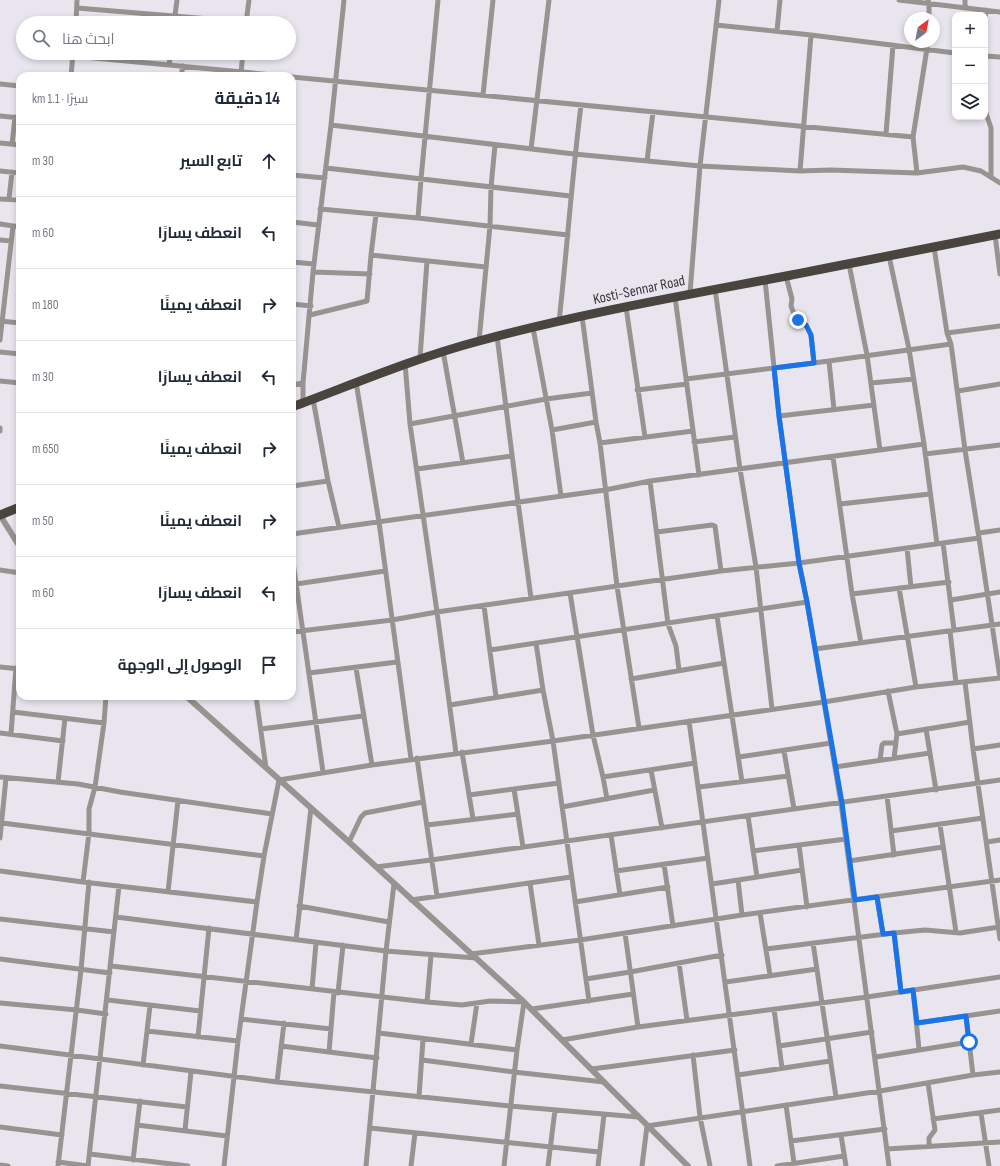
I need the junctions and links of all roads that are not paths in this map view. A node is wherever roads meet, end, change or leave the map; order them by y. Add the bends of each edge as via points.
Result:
1 (77, 0) edge
2 (176, 0) edge
3 (249, 0) edge
4 (344, 0) edge
5 (438, 0) edge
6 (493, 0) edge
7 (549, 0) edge
8 (719, 0) edge
9 (780, 0) edge
10 (900, 0) edge
11 (965, 0) edge
12 (928, 2) edge
13 (77, 8) junction
14 (965, 8) junction
15 (986, 10) joint
16 (929, 12) edge
17 (1000, 12) edge
18 (76, 16) edge
19 (175, 16) joint
20 (247, 16) edge
21 (716, 25) junction
22 (777, 31) junction
23 (811, 35) junction
24 (893, 45) junction
25 (927, 50) junction
26 (952, 53) edge
27 (988, 56) edge
28 (1000, 57) edge
29 (72, 60) edge
30 (125, 60) edge
31 (170, 60) edge
32 (242, 60) edge
33 (169, 65) junction
34 (183, 66) junction
35 (71, 72) edge
36 (182, 72) edge
37 (241, 72) joint
38 (296, 77) edge
39 (336, 81) junction
40 (0, 84) edge
41 (16, 86) edge
42 (430, 90) junction
43 (482, 95) junction
44 (537, 100) junction
45 (581, 105) junction
46 (653, 112) junction
47 (0, 116) edge
48 (706, 117) junction
49 (16, 118) edge
50 (988, 119) edge
51 (16, 123) edge
52 (331, 125) junction
53 (804, 126) junction
54 (886, 134) junction
55 (425, 137) junction
56 (912, 137) junction
57 (0, 143) edge
58 (12, 144) junction
59 (16, 144) edge
60 (495, 145) junction
61 (531, 149) junction
62 (574, 154) junction
63 (647, 161) junction
64 (700, 166) junction
65 (326, 168) junction
66 (0, 171) edge
67 (800, 171) junction
68 (12, 172) junction
69 (16, 172) edge
70 (917, 173) junction
71 (296, 175) edge
72 (991, 176) junction
73 (325, 178) junction
74 (421, 179) junction
75 (1000, 183) edge
76 (491, 187) junction
77 (570, 196) junction
78 (0, 199) edge
79 (9, 199) junction
80 (16, 200) edge
81 (320, 209) junction
82 (376, 214) junction
83 (418, 218) junction
84 (296, 222) edge
85 (0, 224) edge
86 (318, 225) junction
87 (13, 226) junction
88 (16, 226) edge
89 (490, 226) junction
90 (997, 234) edge
91 (568, 235) junction
92 (0, 240) edge
93 (11, 241) junction
94 (934, 247) junction
95 (371, 255) junction
96 (889, 256) junction
97 (427, 261) junction
98 (296, 262) edge
99 (314, 264) junction
100 (849, 264) junction
101 (486, 267) junction
102 (313, 272) junction
103 (370, 274) junction
104 (1000, 274) edge
105 (786, 276) junction
106 (765, 280) junction
107 (3, 281) edge
108 (715, 289) junction
109 (690, 294) junction
110 (676, 297) junction
111 (296, 304) edge
112 (311, 306) junction
113 (626, 307) junction
114 (310, 315) junction
115 (582, 316) junction
116 (1, 321) edge
117 (559, 322) junction
118 (16, 323) edge
119 (1000, 326) edge
120 (533, 328) junction
121 (947, 333) junction
122 (497, 336) junction
123 (0, 340) edge
124 (479, 341) junction
125 (952, 344) junction
126 (910, 349) junction
127 (443, 351) junction
128 (0, 352) edge
129 (16, 354) edge
130 (867, 355) junction
131 (420, 358) junction
132 (829, 362) junction
133 (405, 363) junction
134 (814, 363) junction
135 (774, 368) junction
136 (727, 373) junction
137 (914, 378) junction
138 (0, 381) edge
139 (686, 381) junction
140 (356, 382) junction
141 (16, 383) edge
142 (303, 383) junction
143 (871, 383) junction
144 (296, 384) edge
145 (1000, 384) edge
146 (637, 390) junction
147 (958, 391) junction
148 (592, 393) junction
149 (313, 399) junction
150 (546, 399) junction
151 (303, 402) junction
152 (296, 405) edge
153 (874, 405) junction
154 (506, 406) junction
155 (834, 410) junction
156 (454, 416) junction
157 (779, 416) junction
158 (596, 422) junction
159 (410, 424) junction
160 (552, 430) junction
161 (693, 431) junction
162 (644, 437) junction
163 (735, 437) junction
164 (694, 442) junction
165 (600, 444) junction
166 (924, 444) junction
167 (1000, 445) edge
168 (880, 450) junction
169 (965, 450) junction
170 (926, 454) junction
171 (512, 456) junction
172 (833, 457) junction
173 (463, 463) junction
174 (785, 463) junction
175 (417, 469) junction
176 (740, 469) junction
177 (698, 475) junction
178 (328, 481) junction
179 (650, 481) junction
180 (296, 485) edge
181 (605, 490) junction
182 (930, 494) junction
183 (561, 496) junction
184 (518, 502) junction
185 (840, 504) junction
186 (16, 509) edge
187 (1, 515) edge
188 (423, 515) junction
189 (379, 522) junction
190 (339, 527) junction
191 (1000, 530) edge
192 (657, 532) junction
193 (296, 533) edge
194 (979, 536) junction
195 (16, 541) edge
196 (940, 544) junction
197 (907, 548) junction
198 (847, 556) junction
199 (799, 563) junction
200 (756, 567) junction
201 (0, 570) edge
202 (721, 571) junction
203 (16, 572) edge
204 (385, 572) junction
205 (662, 580) junction
206 (949, 582) junction
207 (296, 584) joint
208 (617, 586) junction
209 (911, 587) junction
210 (899, 588) junction
211 (1000, 592) edge
212 (570, 593) junction
213 (852, 594) junction
214 (987, 594) junction
215 (532, 598) junction
216 (951, 600) junction
217 (807, 602) junction
218 (484, 606) junction
219 (760, 609) junction
220 (437, 612) junction
221 (717, 616) junction
222 (392, 620) junction
223 (668, 624) junction
224 (1000, 624) edge
225 (992, 625) junction
226 (623, 630) junction
227 (302, 631) junction
228 (952, 631) junction
229 (296, 632) edge
230 (577, 637) junction
231 (907, 637) junction
232 (536, 643) junction
233 (861, 643) junction
234 (815, 649) junction
235 (490, 650) junction
236 (397, 662) junction
237 (724, 663) junction
238 (0, 667) edge
239 (356, 668) junction
240 (16, 669) edge
241 (679, 670) junction
242 (309, 673) junction
243 (1000, 678) edge
244 (631, 679) junction
245 (965, 682) junction
246 (956, 683) junction
247 (16, 686) edge
248 (916, 687) junction
249 (543, 690) junction
250 (888, 691) junction
251 (496, 697) junction
252 (106, 700) edge
253 (190, 700) edge
254 (256, 700) edge
255 (824, 702) junction
256 (450, 705) junction
257 (772, 709) junction
258 (13, 712) junction
259 (731, 714) junction
260 (364, 716) junction
261 (65, 718) junction
262 (689, 721) junction
263 (970, 722) junction
264 (104, 723) junction
265 (316, 723) junction
266 (639, 728) junction
267 (260, 729) junction
268 (926, 729) junction
269 (0, 733) edge
270 (10, 734) junction
271 (897, 734) junction
272 (593, 735) junction
273 (63, 741) junction
274 (553, 741) junction
275 (831, 743) junction
276 (895, 743) junction
277 (1000, 745) edge
278 (973, 749) junction
279 (784, 751) junction
280 (462, 752) junction
281 (456, 753) junction
282 (930, 753) junction
283 (738, 757) junction
284 (417, 758) junction
285 (894, 758) junction
286 (411, 759) junction
287 (880, 760) junction
288 (695, 763) junction
289 (372, 765) junction
290 (835, 767) junction
291 (266, 768) junction
292 (651, 770) junction
293 (323, 772) junction
294 (788, 776) junction
295 (0, 777) edge
296 (603, 777) junction
297 (6, 778) junction
298 (279, 780) junction
299 (1000, 780) edge
300 (58, 782) junction
301 (559, 782) junction
302 (742, 782) junction
303 (978, 783) junction
304 (95, 786) junction
305 (698, 787) junction
306 (514, 789) junction
307 (654, 790) junction
308 (936, 790) junction
309 (469, 795) junction
310 (887, 796) junction
311 (607, 799) junction
312 (178, 800) junction
313 (423, 802) junction
314 (842, 803) junction
315 (562, 806) junction
316 (311, 808) junction
317 (794, 809) junction
318 (272, 814) junction
319 (518, 814) junction
320 (748, 816) junction
321 (984, 818) junction
322 (474, 819) junction
323 (703, 822) junction
324 (2, 823) junction
325 (940, 824) junction
326 (427, 826) junction
327 (662, 828) junction
328 (891, 831) junction
329 (89, 833) junction
330 (611, 835) junction
331 (0, 838) edge
332 (846, 839) junction
333 (1000, 840) edge
334 (566, 841) junction
335 (349, 842) junction
336 (987, 842) junction
337 (173, 844) junction
338 (799, 845) junction
339 (523, 847) junction
340 (943, 847) junction
341 (753, 851) junction
342 (894, 855) junction
343 (264, 856) junction
344 (708, 858) junction
345 (431, 860) junction
346 (849, 861) junction
347 (664, 864) junction
348 (376, 867) junction
349 (802, 870) junction
350 (0, 871) edge
351 (616, 871) junction
352 (571, 877) junction
353 (757, 877) junction
354 (738, 880) junction
355 (1000, 880) edge
356 (993, 881) junction
357 (86, 882) junction
358 (530, 883) junction
359 (394, 884) junction
360 (712, 884) junction
361 (119, 886) junction
362 (668, 887) junction
363 (950, 888) junction
364 (168, 892) junction
365 (620, 895) junction
366 (437, 896) junction
367 (877, 897) junction
368 (411, 900) junction
369 (855, 900) junction
370 (257, 902) junction
371 (575, 902) junction
372 (299, 906) junction
373 (807, 907) junction
374 (760, 913) junction
375 (742, 915) junction
376 (116, 917) junction
377 (0, 919) edge
378 (717, 919) junction
379 (389, 922) junction
380 (673, 926) junction
381 (998, 927) junction
382 (209, 928) junction
383 (85, 929) junction
384 (114, 932) junction
385 (956, 932) junction
386 (894, 933) junction
387 (253, 934) junction
388 (625, 934) junction
389 (883, 934) junction
390 (860, 937) junction
391 (1000, 939) edge
392 (296, 940) junction
393 (580, 940) junction
394 (316, 943) junction
395 (813, 943) junction
396 (343, 945) junction
397 (539, 945) junction
398 (766, 949) junction
399 (386, 951) junction
400 (431, 954) junction
401 (722, 955) junction
402 (474, 956) junction
403 (0, 959) edge
404 (679, 963) junction
405 (111, 966) junction
406 (817, 968) junction
407 (81, 970) junction
408 (630, 972) junction
409 (110, 973) junction
410 (770, 975) junction
411 (1000, 976) edge
412 (204, 977) junction
413 (586, 979) junction
414 (247, 981) junction
415 (726, 982) junction
416 (312, 989) junction
417 (913, 990) junction
418 (336, 992) junction
419 (901, 992) junction
420 (633, 994) junction
421 (867, 997) junction
422 (382, 998) junction
423 (108, 1000) junction
424 (589, 1001) junction
425 (427, 1002) junction
426 (524, 1002) junction
427 (822, 1002) junction
428 (0, 1003) edge
429 (477, 1003) junction
430 (150, 1006) junction
431 (774, 1009) junction
432 (77, 1010) junction
433 (532, 1010) junction
434 (200, 1011) junction
435 (1000, 1011) edge
436 (106, 1014) junction
437 (730, 1014) junction
438 (966, 1016) junction
439 (241, 1019) junction
440 (687, 1020) junction
441 (284, 1023) junction
442 (917, 1023) junction
443 (638, 1027) junction
444 (331, 1029) junction
445 (148, 1031) junction
446 (872, 1032) junction
447 (379, 1033) junction
448 (198, 1037) junction
449 (424, 1038) junction
450 (827, 1039) junction
451 (562, 1040) junction
452 (238, 1041) junction
453 (969, 1042) junction
454 (471, 1044) junction
455 (0, 1046) edge
456 (281, 1046) junction
457 (779, 1046) junction
458 (919, 1049) junction
459 (517, 1050) junction
460 (735, 1050) junction
461 (329, 1052) junction
462 (71, 1055) junction
463 (693, 1055) junction
464 (876, 1057) junction
465 (377, 1058) junction
466 (100, 1059) junction
467 (422, 1060) junction
468 (830, 1061) junction
469 (143, 1066) junction
470 (782, 1068) junction
471 (592, 1069) junction
472 (191, 1072) junction
473 (514, 1072) junction
474 (1000, 1072) edge
475 (738, 1075) junction
476 (973, 1075) junction
477 (234, 1076) junction
478 (277, 1082) junction
479 (604, 1082) junction
480 (928, 1083) junction
481 (0, 1086) edge
482 (880, 1091) junction
483 (374, 1092) junction
484 (67, 1094) junction
485 (96, 1097) junction
486 (419, 1097) junction
487 (836, 1097) junction
488 (140, 1101) junction
489 (786, 1105) junction
490 (510, 1106) junction
491 (187, 1107) junction
492 (555, 1110) junction
493 (1000, 1110) edge
494 (743, 1112) junction
495 (981, 1113) junction
496 (604, 1115) junction
497 (638, 1117) junction
498 (700, 1117) junction
499 (933, 1119) junction
500 (137, 1125) junction
501 (647, 1126) junction
502 (0, 1127) edge
503 (370, 1128) junction
504 (885, 1129) junction
505 (185, 1130) junction
506 (414, 1133) junction
507 (62, 1135) junction
508 (841, 1135) junction
509 (227, 1136) junction
510 (791, 1141) junction
511 (506, 1142) junction
512 (1000, 1142) edge
513 (986, 1144) junction
514 (929, 1146) junction
515 (551, 1147) junction
516 (888, 1150) junction
517 (599, 1152) junction
518 (90, 1154) junction
519 (844, 1156) junction
520 (133, 1160) junction
521 (794, 1163) junction
522 (58, 1164) edge
523 (0, 1165) edge
524 (178, 1165) edge
525 (8, 1166) edge
526 (88, 1166) edge
527 (188, 1166) edge
528 (224, 1166) edge
529 (366, 1166) edge
530 (411, 1166) edge
531 (504, 1166) edge
532 (548, 1166) edge
533 (598, 1166) edge
534 (642, 1166) edge
535 (688, 1166) edge
536 (710, 1166) edge
537 (750, 1166) edge
538 (777, 1166) edge
539 (846, 1166) edge
540 (889, 1166) edge
541 (989, 1166) edge

1 - 13 street
2 - 19 street
3 - 20 street
4 - 39 street
5 - 42 street
6 - 43 street
7 - 44 street
8 - 21 street
9 - 22 street
10 - 12 street
11 - 14 street
12 - 14 street
12 - 16 street
13 - 18 street
13 - 19 street
14 - 15 street
15 - 17 street
21 - 22 street
21 - 48 street
22 - 23 street
23 - 24 street
23 - 53 street
24 - 25 street
24 - 54 street
25 - 26 street
25 - 56 street
27 - 28 street
29 - 35 street
30 - 33 street
31 - 33 street
32 - 37 street
33 - 34 street
34 - 36 street
34 - 37 street
38 - 39 street
39 - 42 street
39 - 52 street
40 - 41 street
42 - 43 street
42 - 55 street
43 - 44 street
44 - 45 street
44 - 61 street
45 - 46 street
45 - 62 street
46 - 48 street
46 - 63 street
47 - 49 street
48 - 53 street
48 - 64 street
50 - 72 street via 991,128
51 - 58 street
52 - 55 street
52 - 65 street
53 - 54 street
53 - 67 street
54 - 56 street
55 - 60 street
55 - 74 street
56 - 70 street
57 - 58 street
58 - 59 street
60 - 61 street
60 - 76 street
61 - 62 street
62 - 63 street
62 - 77 street
63 - 64 street
64 - 67 street
64 - 109 street
65 - 73 street
65 - 74 street
66 - 68 street
67 - 70 street
68 - 69 street
68 - 79 street
70 - 72 street via 963,167
71 - 73 street
72 - 75 street
73 - 81 street
74 - 76 street
74 - 83 street
76 - 77 street
76 - 89 street
77 - 91 street
78 - 79 street
79 - 80 street
81 - 82 street
81 - 86 street
82 - 83 street
82 - 95 street
83 - 89 street
84 - 86 street
85 - 87 street
86 - 99 street
87 - 88 street
87 - 93 street
89 - 91 street
89 - 101 street
90 - 94 highway, Kosti-Sennar Road
90 - 104 street
91 - 117 street
92 - 93 street
93 - 107 street
94 - 96 highway, Kosti-Sennar Road
94 - 121 street
95 - 97 street
95 - 103 street
96 - 100 highway, Kosti-Sennar Road
96 - 126 street
97 - 101 street
97 - 131 street
98 - 99 street
99 - 102 street
100 - 105 highway, Kosti-Sennar Road
100 - 130 street
101 - 124 street
102 - 103 street
102 - 112 street
103 - 114 street via 366,302
105 - 106 highway, Kosti-Sennar Road
105 - 134 street via 794,314 800,323 806,325 811,335
106 - 108 highway, Kosti-Sennar Road
106 - 135 street
107 - 116 street
108 - 109 highway, Kosti-Sennar Road
108 - 136 street
109 - 110 highway, Kosti-Sennar Road
110 - 113 highway, Kosti-Sennar Road
110 - 139 street
111 - 112 street
112 - 114 street
113 - 115 highway, Kosti-Sennar Road
113 - 146 street
114 - 142 street
115 - 117 highway, Kosti-Sennar Road
115 - 148 street
116 - 118 street
116 - 123 street
117 - 120 highway, Kosti-Sennar Road
119 - 121 street
120 - 122 highway, Kosti-Sennar Road
120 - 150 street
121 - 125 street
122 - 124 highway, Kosti-Sennar Road
122 - 154 street
124 - 127 highway, Kosti-Sennar Road
125 - 126 street
125 - 147 street
126 - 130 street
126 - 137 street
127 - 131 highway, Kosti-Sennar Road
127 - 156 street
128 - 129 street
130 - 132 street
130 - 143 street
131 - 133 highway, Kosti-Sennar Road
132 - 134 street
132 - 155 street
133 - 140 highway, Kosti-Sennar Road
133 - 159 street
134 - 135 street
135 - 136 street
135 - 157 street
136 - 139 street
136 - 163 street
137 - 143 street
137 - 166 street
138 - 141 street
139 - 146 street
139 - 161 street
140 - 149 highway, Kosti-Sennar Road
140 - 189 street
142 - 144 street
142 - 151 street
143 - 153 street
145 - 147 street
146 - 162 street
147 - 169 street
148 - 150 street
148 - 158 street
149 - 151 highway, Kosti-Sennar Road
149 - 178 street
150 - 154 street
150 - 160 street
151 - 152 highway, Kosti-Sennar Road
153 - 155 street
153 - 168 street
154 - 156 street
154 - 171 street
155 - 157 street
156 - 159 street
156 - 173 street
157 - 174 street
158 - 160 street
158 - 165 street
159 - 175 street
160 - 183 street
161 - 162 street
161 - 164 street
162 - 165 street
163 - 164 street
163 - 176 street
164 - 177 street
165 - 181 street
166 - 168 street
166 - 170 street
167 - 169 street
168 - 172 street
169 - 170 street
169 - 194 street
170 - 182 street
171 - 173 street
171 - 184 street
172 - 174 street
172 - 185 street
173 - 175 street
174 - 176 street
174 - 199 street
175 - 188 street
176 - 177 street
176 - 200 street
177 - 179 street
178 - 180 street
178 - 190 street
179 - 181 street
179 - 192 street
181 - 183 street
181 - 208 street
182 - 185 street
182 - 196 street
183 - 184 street
184 - 188 street
184 - 215 street
185 - 198 street
186 - 187 highway
187 - 195 street
188 - 189 street
188 - 220 street
189 - 190 street
189 - 204 street
190 - 193 street
191 - 194 street
192 - 202 street via 715,526
192 - 205 street
194 - 196 street
194 - 214 street
196 - 197 street
196 - 206 street
197 - 198 street
197 - 209 street
198 - 199 street
198 - 213 street
199 - 200 street
199 - 217 street
200 - 202 street
200 - 219 street
201 - 203 street
202 - 205 street
204 - 207 street
204 - 222 street
205 - 208 street
205 - 223 street
206 - 209 street
206 - 216 street
207 - 227 street
208 - 212 street
208 - 226 street
209 - 210 street
210 - 213 street
210 - 231 street
211 - 214 street
212 - 215 street
212 - 230 street
213 - 233 street
214 - 216 street
214 - 225 street
215 - 218 street
216 - 228 street
217 - 219 street
217 - 234 street
218 - 220 street
218 - 235 street
219 - 221 street
219 - 257 street
220 - 222 street
220 - 256 street
221 - 223 street
221 - 237 street
222 - 227 street
222 - 236 street
223 - 226 street
223 - 241 street via 676,646
224 - 225 street
225 - 228 street
225 - 243 street
226 - 230 street
226 - 244 street
227 - 229 street
227 - 242 street
228 - 231 street
228 - 246 street
230 - 232 street
230 - 272 street
231 - 233 street
231 - 248 street
232 - 235 street
232 - 249 street
233 - 234 street
234 - 255 street
235 - 251 street
236 - 239 street
236 - 286 street
237 - 241 street
237 - 259 street
238 - 240 street
239 - 242 street
239 - 260 street
241 - 244 street
242 - 265 street
243 - 245 street
244 - 266 street
245 - 246 street
245 - 263 street
246 - 248 street
247 - 258 street
248 - 250 street
249 - 251 street
249 - 274 street
250 - 255 street
250 - 271 street
251 - 256 street
252 - 264 street
253 - 291 street
254 - 267 street
255 - 257 street
255 - 275 street
256 - 281 street
257 - 259 street
258 - 261 street
258 - 270 street
259 - 262 street
259 - 283 street
260 - 265 street
260 - 289 street
261 - 264 street
261 - 273 street
262 - 266 street
262 - 288 street
263 - 268 street
263 - 278 street
264 - 304 street
265 - 267 street
265 - 293 street
266 - 272 street
267 - 291 street
268 - 271 street
268 - 282 street
269 - 270 street
270 - 273 street
271 - 276 street
272 - 274 street
272 - 296 street
273 - 300 street
274 - 280 street
274 - 301 street
275 - 279 street
275 - 290 street
276 - 285 street
276 - 287 street via 882,745
277 - 278 street
278 - 303 street
279 - 283 street
279 - 294 street
280 - 281 street
280 - 309 street
281 - 284 street
282 - 285 street
282 - 308 street
283 - 302 street
284 - 286 street
284 - 313 street
285 - 287 street
286 - 289 street
287 - 290 street
288 - 292 street
288 - 305 street
289 - 293 street
290 - 314 street
291 - 298 street
292 - 296 street
292 - 307 street
293 - 298 street
294 - 302 street
294 - 317 street
295 - 297 street
296 - 311 street
297 - 300 street
297 - 324 street
298 - 316 street
298 - 318 street
299 - 303 street
300 - 304 street
301 - 306 street
301 - 315 street
302 - 305 street
303 - 308 street
303 - 321 street
304 - 312 street
304 - 329 street via 89,809
305 - 323 street
306 - 309 street
306 - 319 street
307 - 311 street
307 - 327 street
308 - 310 street
309 - 322 street
310 - 314 street
310 - 328 street
311 - 315 street
312 - 318 street
312 - 337 street
313 - 326 street
313 - 335 street via 364,813
314 - 317 street
314 - 332 street
315 - 334 street
316 - 335 street
316 - 372 street
317 - 320 street
318 - 343 street
319 - 322 street
319 - 339 street
320 - 323 street
320 - 341 street
321 - 325 street
321 - 336 street
322 - 326 street
323 - 327 street
323 - 344 street
324 - 329 street
324 - 331 street
325 - 328 street
325 - 340 street
326 - 345 street
327 - 330 street
328 - 342 street
329 - 337 street
329 - 357 street
330 - 334 street
330 - 351 street
332 - 338 street
332 - 346 street
333 - 336 street
334 - 339 street
334 - 352 street
335 - 348 street
336 - 356 street
337 - 343 street
337 - 364 street
338 - 341 street
338 - 349 street
339 - 345 street
340 - 342 street
340 - 363 street
341 - 353 street
342 - 346 street
343 - 370 street
344 - 347 street
344 - 360 street
345 - 348 street
345 - 366 street
346 - 369 street
347 - 351 street
347 - 362 street
348 - 359 street
349 - 353 street
349 - 373 street
350 - 357 street
351 - 365 street
352 - 358 street
352 - 371 street
353 - 354 street
354 - 360 street
354 - 375 street
355 - 356 street
356 - 363 street
356 - 381 street
357 - 361 street
357 - 383 street
358 - 366 street
358 - 397 street
359 - 368 street
359 - 379 street
360 - 378 street
361 - 364 street
361 - 376 street
362 - 365 street
362 - 380 street
363 - 367 street
363 - 385 street
364 - 370 street
365 - 371 street
366 - 368 street
367 - 369 street
367 - 389 street
368 - 402 street
369 - 373 street
369 - 390 street
370 - 387 street
371 - 393 street
372 - 379 street
372 - 392 street
373 - 374 street
374 - 375 street
374 - 398 street
375 - 378 street
376 - 382 street
376 - 384 street
377 - 383 street
378 - 380 street
378 - 401 street
379 - 399 street
380 - 388 street
381 - 385 street
381 - 391 street
382 - 387 street
382 - 412 street
383 - 384 street
383 - 407 street
384 - 405 street
385 - 386 street via 925,930
386 - 389 street
386 - 419 street
387 - 392 street
387 - 414 street
388 - 393 street
388 - 408 street
389 - 390 street
390 - 395 street
390 - 421 street
392 - 394 street
393 - 397 street
393 - 413 street
394 - 396 street
394 - 416 street
395 - 398 street
395 - 406 street
396 - 399 street
396 - 418 street
397 - 402 street
398 - 410 street
399 - 400 street
399 - 422 street
400 - 402 street
400 - 425 street
401 - 404 street
401 - 415 street
402 - 426 street
403 - 407 street
404 - 408 street
404 - 440 street
405 - 409 street
405 - 412 street
406 - 410 street
406 - 427 street
407 - 409 street
407 - 432 street
408 - 413 street
408 - 420 street
409 - 423 street
410 - 415 street
411 - 417 street
412 - 414 street
412 - 434 street
413 - 424 street
414 - 416 street
414 - 439 street
415 - 437 street
416 - 418 street
417 - 419 street
417 - 442 street
418 - 422 street
418 - 444 street
419 - 421 street
420 - 424 street
420 - 443 street
421 - 427 street
421 - 446 street
422 - 425 street
422 - 447 street
423 - 430 street
423 - 436 street
424 - 433 street
425 - 429 street via 462,1005
426 - 429 street
426 - 433 street
426 - 459 street
427 - 431 street
427 - 450 street
428 - 432 street
429 - 454 street
430 - 434 street
430 - 445 street
431 - 437 street
431 - 457 street
432 - 436 street
432 - 462 street
433 - 451 street
434 - 448 street
435 - 438 street
436 - 466 street
437 - 440 street
437 - 460 street
438 - 442 street
438 - 453 street
439 - 441 street
439 - 452 street
440 - 443 street
441 - 444 street
441 - 456 street
442 - 458 street
443 - 451 street
444 - 461 street
445 - 448 street
445 - 469 street
446 - 450 street
446 - 464 street
447 - 449 street
447 - 465 street
448 - 452 street
449 - 454 street
449 - 467 street
450 - 457 street
450 - 468 street
451 - 471 street
452 - 477 street
453 - 458 street
453 - 476 street
454 - 459 street
455 - 462 street
456 - 461 street
456 - 478 street
457 - 470 street
458 - 464 street
459 - 473 street
460 - 463 street
460 - 475 street
461 - 465 street
462 - 466 street
462 - 484 street
463 - 471 street
463 - 498 street
464 - 482 street
465 - 483 street
466 - 469 street
466 - 485 street
467 - 473 street
467 - 486 street
468 - 470 street
468 - 487 street
469 - 472 street
470 - 475 street
471 - 479 street
472 - 477 street
472 - 491 street
473 - 479 street
473 - 490 street
474 - 476 street
475 - 494 street
476 - 480 street
477 - 478 street
477 - 509 street
478 - 483 street
479 - 497 street
480 - 482 street
480 - 499 street
481 - 484 street
482 - 487 street
482 - 504 street
483 - 486 street
483 - 503 street
484 - 485 street
484 - 507 street
485 - 488 street
485 - 518 street
486 - 490 street
487 - 489 street
488 - 491 street
488 - 500 street
489 - 494 street
489 - 510 street
490 - 492 street
490 - 511 street
491 - 505 street
492 - 496 street
492 - 515 street
493 - 495 street
494 - 498 street
494 - 537 street
495 - 499 street
495 - 513 street
496 - 497 street
496 - 517 street
497 - 501 street
498 - 501 street
498 - 536 street
499 - 514 street via 935,1130 929,1138
500 - 505 street
500 - 520 street
501 - 534 street
501 - 535 street
502 - 507 street
503 - 506 street
503 - 529 street
504 - 508 street
504 - 516 street
505 - 509 street
506 - 511 street
506 - 530 street
507 - 522 street
508 - 510 street
508 - 519 street
509 - 528 street
510 - 521 street
511 - 515 street
511 - 531 street
512 - 513 street
513 - 514 street
513 - 541 street
514 - 516 street
515 - 517 street
515 - 532 street
516 - 540 street
517 - 533 street
518 - 520 street
518 - 526 street
519 - 521 street
519 - 539 street
520 - 524 street
521 - 538 street
522 - 526 street
523 - 525 street
524 - 527 street

